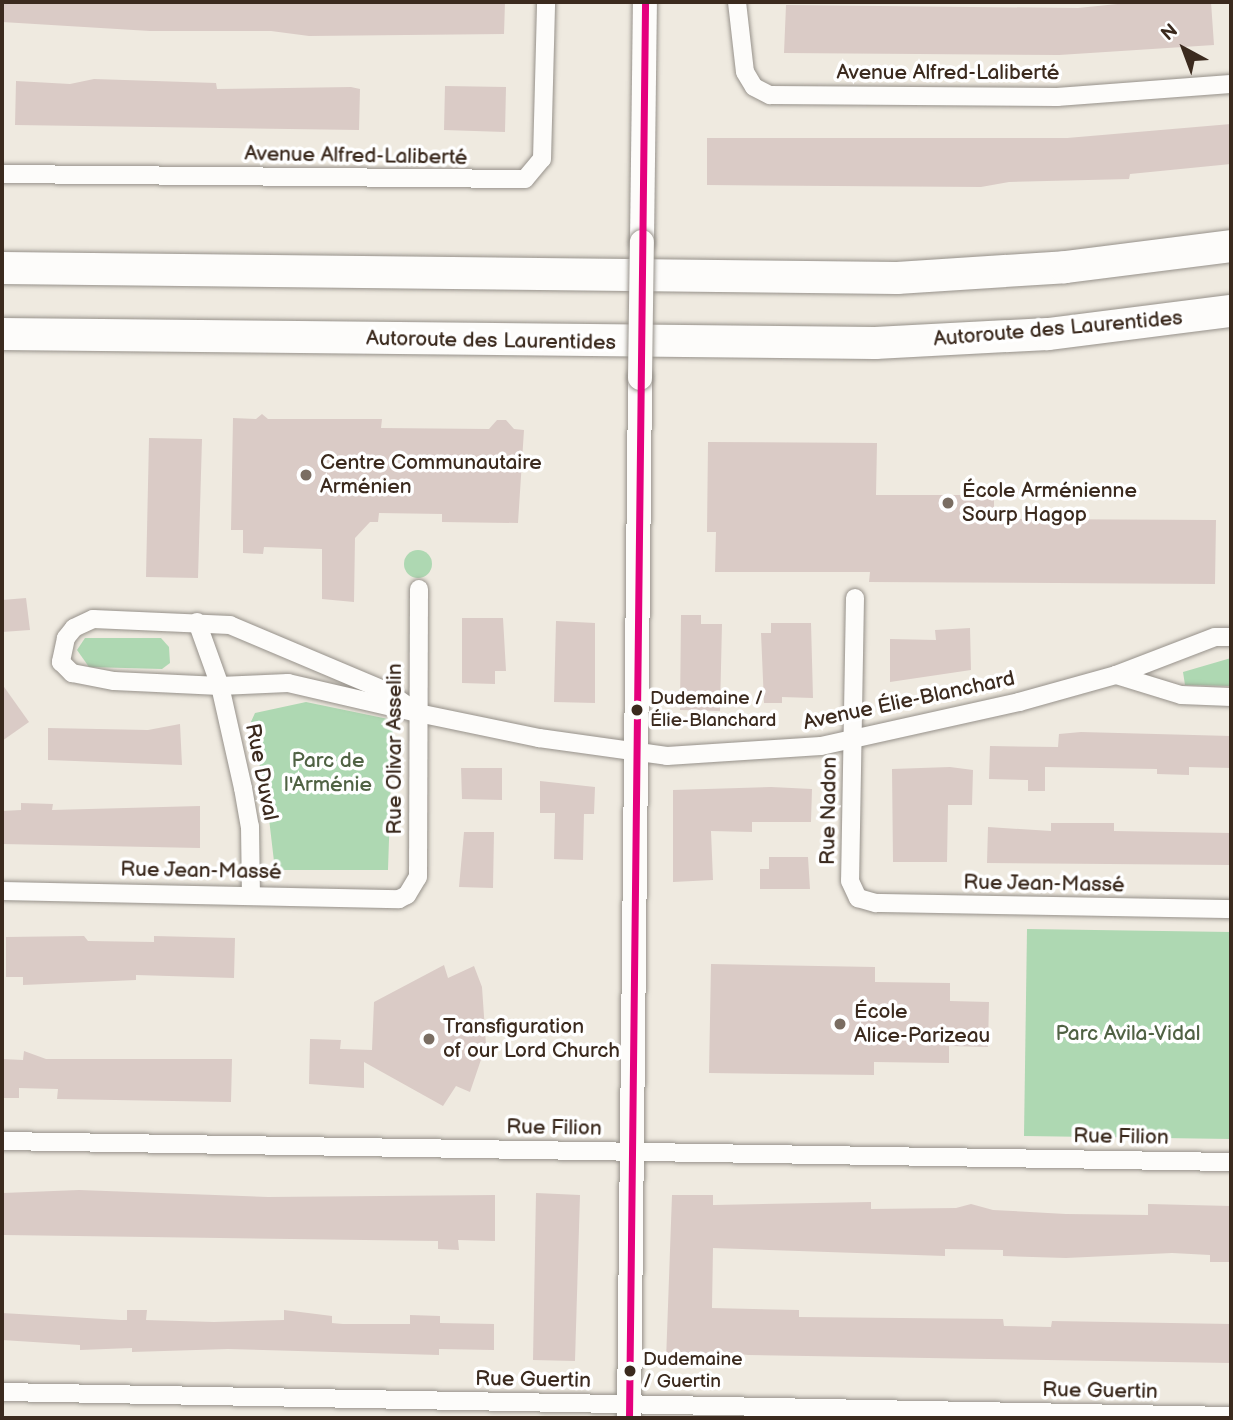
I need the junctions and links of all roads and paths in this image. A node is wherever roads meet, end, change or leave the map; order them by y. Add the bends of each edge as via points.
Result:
1 (546, 2) edge
2 (645, 2) edge
3 (737, 2) edge
4 (1231, 84) edge
5 (2, 174) edge
6 (1231, 246) edge
7 (2, 268) edge
8 (1231, 311) edge
9 (2, 334) edge
10 (419, 589) dead end
11 (855, 598) dead end
12 (197, 622) junction
13 (1231, 637) edge
14 (1116, 675) junction
15 (220, 686) junction
16 (1231, 697) edge
17 (418, 713) junction
18 (853, 739) junction
19 (637, 751) junction
20 (2, 891) edge
21 (251, 894) junction
22 (858, 898) joint
23 (399, 900) joint
24 (1231, 909) edge
25 (2, 1141) edge
26 (632, 1153) junction
27 (1231, 1162) edge
28 (2, 1392) edge
29 (630, 1412) edge
30 (1231, 1416) edge

1 - 5 street, Avenue Alfred-Laliberté via 543,155 537,170 525,179
2 - 19 street, bridge
3 - 4 street, Avenue Alfred-Laliberté via 745,72 754,87 770,95 1058,97
6 - 7 highway via 1053,268 862,279
8 - 9 highway, Autoroute des Laurentides via 1048,334 875,343
10 - 17 street, Rue Olivar Asselin
11 - 18 street, Rue Nadon
12 - 15 street, Rue Duval
12 - 15 street, Avenue Élie-Blanchard via 84,621 66,638 61,662 72,673 86,677
12 - 17 street, Avenue Élie-Blanchard via 242,630 386,691
13 - 14 street, Avenue Élie-Blanchard via 1216,637
14 - 16 street via 1181,695
14 - 18 street, Avenue Élie-Blanchard
15 - 17 street, Avenue Élie-Blanchard via 288,682
15 - 21 street, Rue Duval via 250,826
17 - 19 street, Avenue Élie-Blanchard
17 - 23 street, Rue Olivar Asselin via 418,877 413,889
18 - 19 street, Avenue Élie-Blanchard via 729,754 667,756
18 - 22 street, Rue Nadon via 850,881
19 - 26 street
20 - 21 street, Rue Jean-Massé
21 - 23 street, Rue Jean-Massé
22 - 24 street, Rue Jean-Massé via 876,903
25 - 26 street, Rue Filion
26 - 27 street, Rue Filion
26 - 29 street
28 - 29 street, Rue Guertin
29 - 30 street, Rue Guertin

